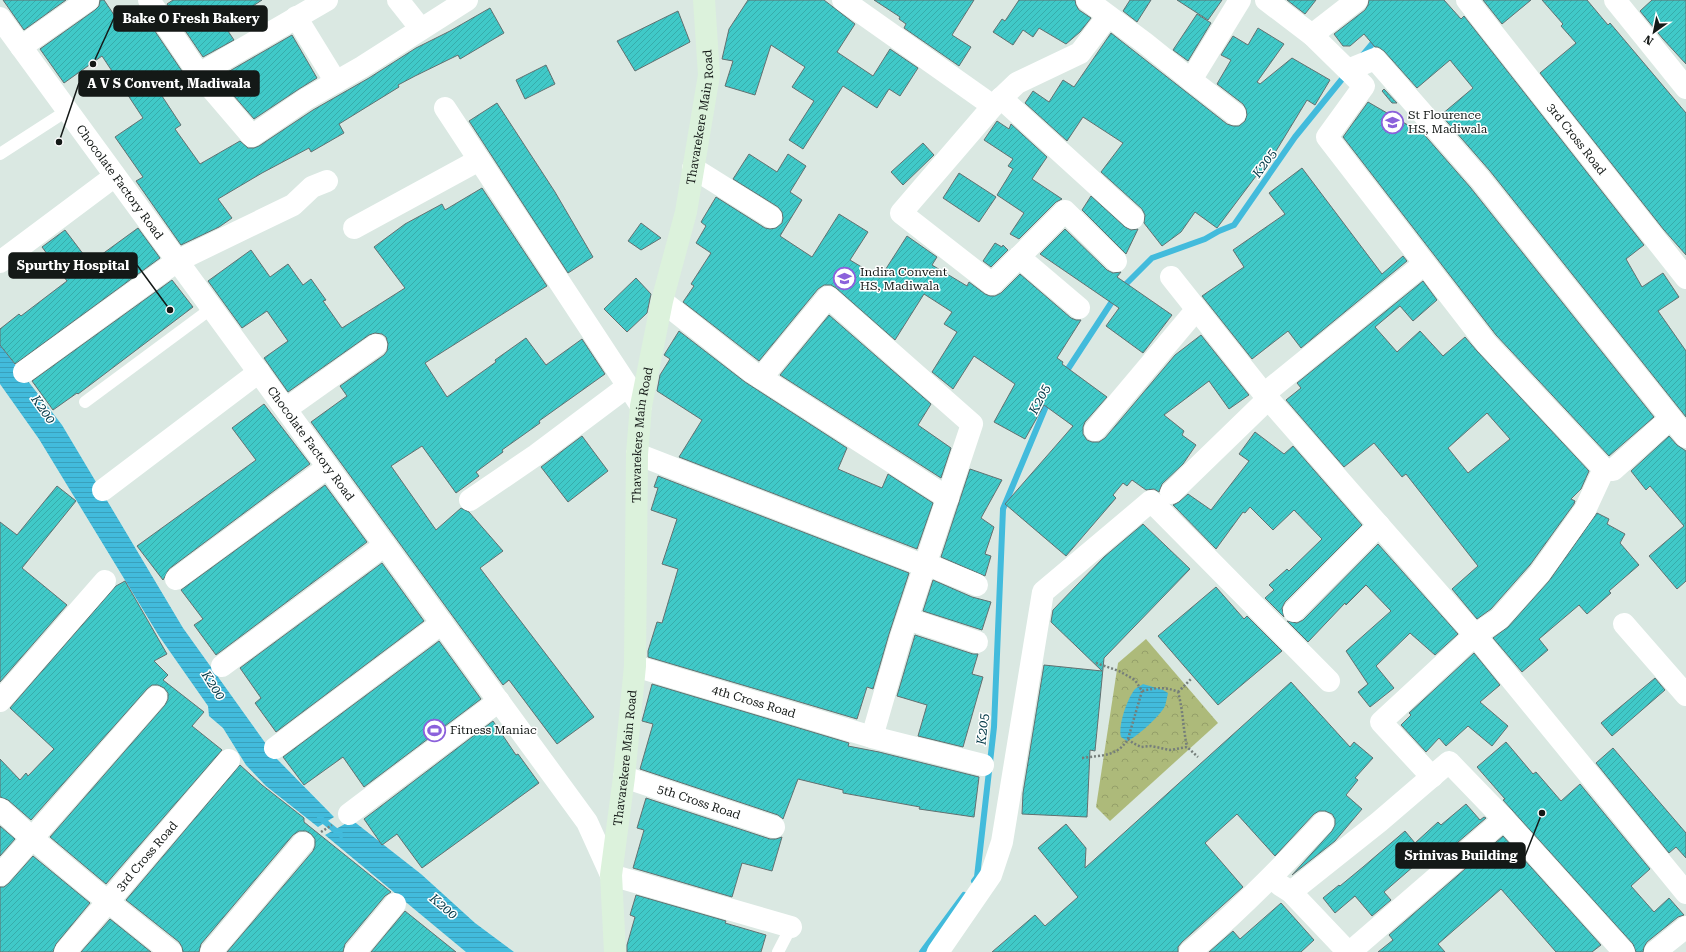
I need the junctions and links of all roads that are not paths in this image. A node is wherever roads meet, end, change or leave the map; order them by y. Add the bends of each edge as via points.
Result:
1 (88, 0) edge
2 (149, 0) edge
3 (327, 0) edge
4 (398, 0) edge
5 (467, 0) edge
6 (704, 0) edge
7 (843, 0) edge
8 (1088, 0) edge
9 (1240, 0) edge
10 (1266, 0) edge
11 (1357, 0) edge
12 (1467, 0) edge
13 (1624, 3) edge
14 (1108, 16) junction
15 (296, 17) junction
16 (0, 18) edge
17 (421, 29) junction
18 (1312, 35) junction
19 (21, 47) junction
20 (1348, 70) junction
21 (199, 74) junction
22 (1191, 80) junction
23 (336, 82) junction
24 (1686, 88) edge
25 (997, 102) junction
26 (445, 108) dead end
27 (68, 110) junction
28 (1235, 114) dead end
29 (0, 154) edge
30 (479, 160) junction
31 (693, 168) junction
32 (115, 176) junction
33 (327, 181) dead end
34 (771, 217) dead end
35 (1133, 218) dead end
36 (354, 228) dead end
37 (1019, 257) junction
38 (177, 260) junction
39 (1116, 261) dead end
40 (0, 262) edge
41 (1424, 264) junction
42 (1170, 277) dead end
43 (1686, 278) edge
44 (662, 301) junction
45 (212, 308) junction
46 (1079, 308) dead end
47 (1196, 310) junction
48 (376, 345) dead end
49 (24, 372) dead end
50 (259, 372) junction
51 (761, 378) junction
52 (628, 386) junction
53 (1266, 396) junction
54 (85, 402) dead end
55 (641, 406) junction
56 (286, 409) junction
57 (1671, 418) junction
58 (1095, 430) dead end
59 (1686, 437) edge
60 (637, 454) junction
61 (328, 467) junction
62 (1604, 468) junction
63 (103, 490) dead end
64 (1171, 493) dead end
65 (948, 498) junction
66 (470, 500) dead end
67 (1380, 525) junction
68 (385, 545) junction
69 (925, 565) junction
70 (176, 579) dead end
71 (105, 580) dead end
72 (977, 585) dead end
73 (1294, 611) dead end
74 (908, 619) junction
75 (442, 623) junction
76 (1624, 624) dead end
77 (1476, 635) junction
78 (977, 642) dead end
79 (222, 666) dead end
80 (635, 666) junction
81 (1329, 681) dead end
82 (1686, 695) edge
83 (156, 696) dead end
84 (0, 701) edge
85 (499, 701) junction
86 (872, 737) junction
87 (275, 748) dead end
88 (229, 760) dead end
89 (983, 765) dead end
90 (1432, 776) junction
91 (624, 777) junction
92 (0, 809) edge
93 (349, 814) road end
94 (1504, 819) junction
95 (1323, 823) dead end
96 (774, 827) dead end
97 (32, 839) junction
98 (303, 843) road end
99 (0, 875) edge
100 (611, 875) junction
101 (1271, 879) junction
102 (1292, 892) junction
103 (1686, 892) edge
104 (108, 902) junction
105 (396, 904) dead end
106 (791, 927) joint
107 (1686, 927) edge
108 (65, 952) edge
109 (171, 952) edge
110 (211, 952) edge
111 (356, 952) edge
112 (615, 952) edge
113 (778, 952) edge
114 (938, 952) edge
115 (1190, 952) edge
116 (1349, 952) edge
117 (1624, 952) edge
118 (1655, 952) edge

1 - 19 street
2 - 21 street
3 - 15 street
4 - 17 street
5 - 17 street
6 - 31 main road, Thavarekere Main Road via 709,75
7 - 25 street
8 - 14 street
9 - 22 street
10 - 18 street
11 - 18 street
12 - 43 street, 3rd Cross Road
13 - 24 street
14 - 22 street
14 - 25 street via 1080,53 1017,83
15 - 21 street
15 - 23 street
16 - 19 street, Chocolate Factory Road
17 - 23 street
18 - 20 street
19 - 27 street, Chocolate Factory Road
20 - 41 street via 1364,86 1327,137
20 - 57 street via 1375,59 1480,179
21 - 23 street via 252,136
22 - 28 street
25 - 35 street
25 - 37 street via 901,213 992,284
26 - 30 street
27 - 29 lane
27 - 32 street, Chocolate Factory Road
30 - 36 street
30 - 52 street
31 - 34 street
31 - 44 main road, Thavarekere Main Road via 686,212
32 - 38 street, Chocolate Factory Road
32 - 40 street
33 - 38 street via 312,186 293,205
37 - 39 street via 1065,211
37 - 46 street
38 - 45 street, Chocolate Factory Road
38 - 49 street
41 - 53 street
41 - 62 street via 1486,343
42 - 47 street
44 - 51 street
44 - 55 main road, Thavarekere Main Road
45 - 50 street, Chocolate Factory Road
45 - 54 lane
47 - 53 street
47 - 58 street
48 - 56 street
50 - 56 street, Chocolate Factory Road
50 - 63 street
51 - 65 street
51 - 65 street via 828,297 972,424
52 - 55 street
52 - 66 street via 536,456
53 - 64 street
53 - 67 street
55 - 60 main road, Thavarekere Main Road
56 - 61 street, Chocolate Factory Road
57 - 59 street
57 - 62 street via 1613,470
60 - 69 street
60 - 80 main road, Thavarekere Main Road
61 - 68 street, Chocolate Factory Road
61 - 70 street
62 - 77 street via 1585,510 1540,573 1499,619
65 - 69 street
67 - 73 street
67 - 77 street
68 - 75 street, Chocolate Factory Road
68 - 79 street
69 - 72 street
69 - 74 street
71 - 84 street
74 - 78 street
74 - 86 street
75 - 85 street, Chocolate Factory Road
75 - 87 street
76 - 82 street
77 - 90 street via 1381,722
77 - 103 street
80 - 86 street, 4th Cross Road
80 - 91 main road, Thavarekere Main Road
81 - 114 street via 1152,500 1043,592 1002,842 991,875
83 - 97 street
85 - 93 street
85 - 100 street, Chocolate Factory Road via 587,822
86 - 89 street, 4th Cross Road
88 - 104 street, 3rd Cross Road
90 - 94 street via 1449,762
90 - 102 street
91 - 96 street, 5th Cross Road
91 - 100 main road, Thavarekere Main Road
92 - 97 street
94 - 116 street
94 - 117 street
95 - 101 street
97 - 99 street
97 - 104 street
98 - 110 street
100 - 106 street
100 - 112 main road, Thavarekere Main Road
101 - 102 street
101 - 115 street
102 - 116 street
104 - 108 street, 3rd Cross Road
104 - 109 street
105 - 111 street
106 - 113 lane
107 - 118 street

